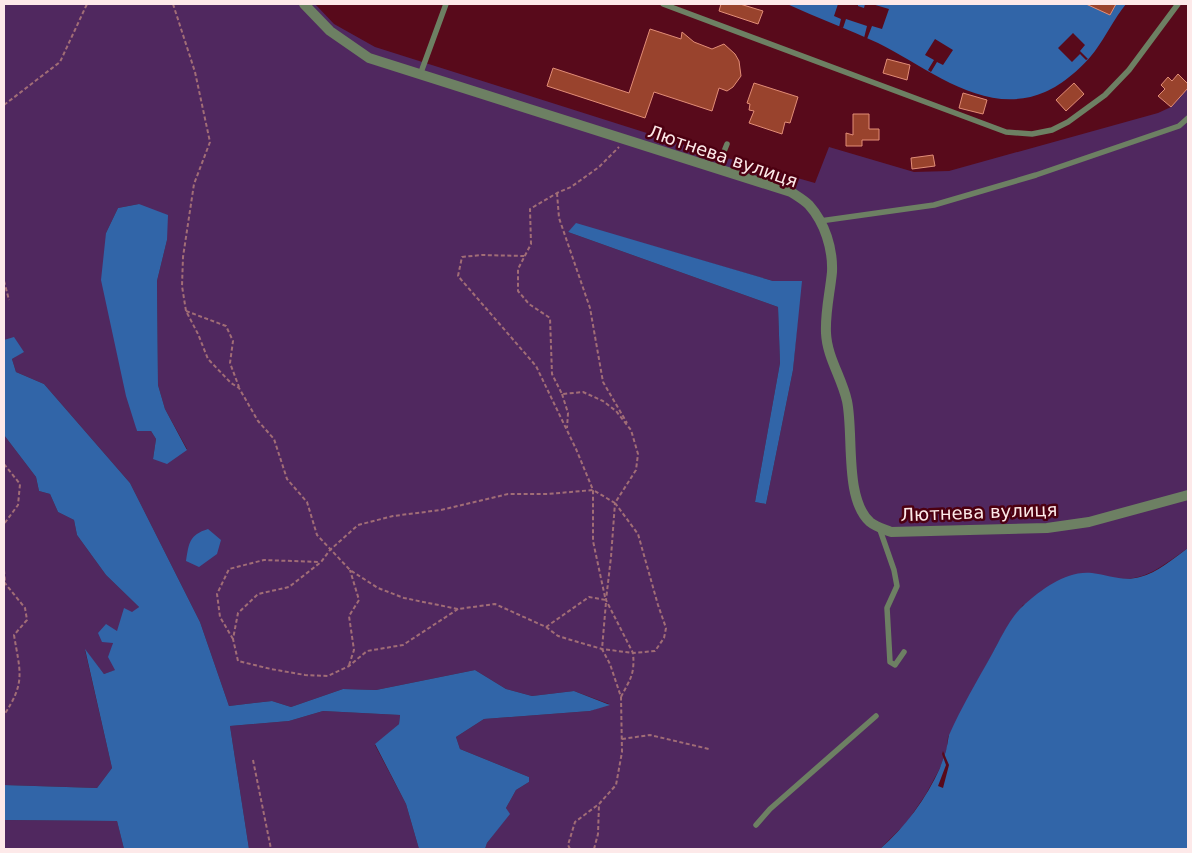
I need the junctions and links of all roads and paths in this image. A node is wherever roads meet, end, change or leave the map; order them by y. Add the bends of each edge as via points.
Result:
1 (87, 4) edge
2 (174, 4) edge
3 (304, 4) edge
4 (446, 4) edge
5 (663, 4) edge
6 (1178, 4) edge
7 (420, 75) junction
8 (4, 105) edge
9 (1188, 118) edge
10 (627, 140) junction
11 (727, 144) dead end
12 (717, 169) junction
13 (557, 193) junction
14 (820, 221) junction
15 (525, 256) junction
16 (4, 281) edge
17 (9, 300) dead end
18 (186, 311) junction
19 (239, 388) junction
20 (562, 394) junction
21 (566, 429) junction
22 (631, 430) junction
23 (4, 464) edge
24 (594, 490) junction
25 (1188, 495) edge
26 (615, 503) junction
27 (4, 524) edge
28 (879, 527) junction
29 (330, 550) junction
30 (321, 562) junction
31 (4, 570) edge
32 (350, 570) junction
33 (4, 582) edge
34 (606, 600) junction
35 (458, 609) junction
36 (546, 627) junction
37 (233, 639) junction
38 (602, 649) junction
39 (904, 652) dead end
40 (633, 653) junction
41 (349, 666) junction
42 (620, 698) junction
43 (4, 715) edge
44 (876, 716) dead end
45 (622, 739) junction
46 (709, 749) dead end
47 (253, 760) dead end
48 (599, 804) junction
49 (756, 825) dead end
50 (271, 849) edge
51 (570, 849) edge
52 (594, 849) edge

1 - 8 path via 60,62
2 - 18 path via 195,72 210,142 194,184 183,257 182,286
3 - 7 street, Лютнева вулиця via 330,31 369,58
4 - 7 lane
5 - 6 lane via 1006,132 1032,134 1052,130 1068,122 1105,95 1129,70
7 - 10 street, Лютнева вулиця
9 - 14 lane via 1179,126 1045,172 934,205
10 - 12 street, Лютнева вулиця
10 - 13 path via 599,167
11 - 12 lane
12 - 14 street, Лютнева вулиця via 791,192 808,204
13 - 15 path via 530,210 530,244
13 - 22 path via 559,218 590,308 604,382
14 - 28 street, Лютнева вулиця via 832,271 826,334 828,350 847,400 852,482 862,511
15 - 20 path via 518,269 518,291 550,318 552,374
15 - 21 path via 462,257 458,276 536,366
16 - 17 path
18 - 19 path via 208,359
18 - 19 path via 226,326 233,341 230,363
19 - 29 path via 258,421 274,439 287,478 307,502 317,535
20 - 21 path via 568,413
20 - 22 path via 583,392 603,401
21 - 24 path
22 - 26 path via 638,454 636,470
23 - 27 path via 20,484 18,505
24 - 26 path
24 - 29 path via 508,494 441,510 393,516 358,525
24 - 34 path via 593,541
25 - 28 street, Лютнева вулиця via 1089,522 1047,528 891,532
26 - 34 path
26 - 40 path via 638,534 666,628 664,638 655,651
28 - 39 lane via 897,586 887,608 890,662 895,664
29 - 30 path
29 - 32 path
30 - 37 path via 289,587 258,594 238,613
30 - 37 path via 264,560 229,569 217,594 220,617
31 - 33 path
32 - 35 path via 378,588 404,598
32 - 41 path via 359,600 349,616 354,650
33 - 43 path via 25,608 27,620 14,635 21,677 18,691
34 - 36 path via 589,598
34 - 38 path
34 - 40 path
35 - 36 path via 495,604
35 - 41 path via 403,645 367,650
36 - 38 path via 558,636
37 - 41 path via 238,661 271,669 328,676
38 - 40 path
38 - 42 path
40 - 42 path via 632,678
42 - 45 path
44 - 49 lane
45 - 46 path via 650,735
45 - 48 path via 616,785
47 - 50 path
48 - 51 path via 574,822 568,844
48 - 52 path

